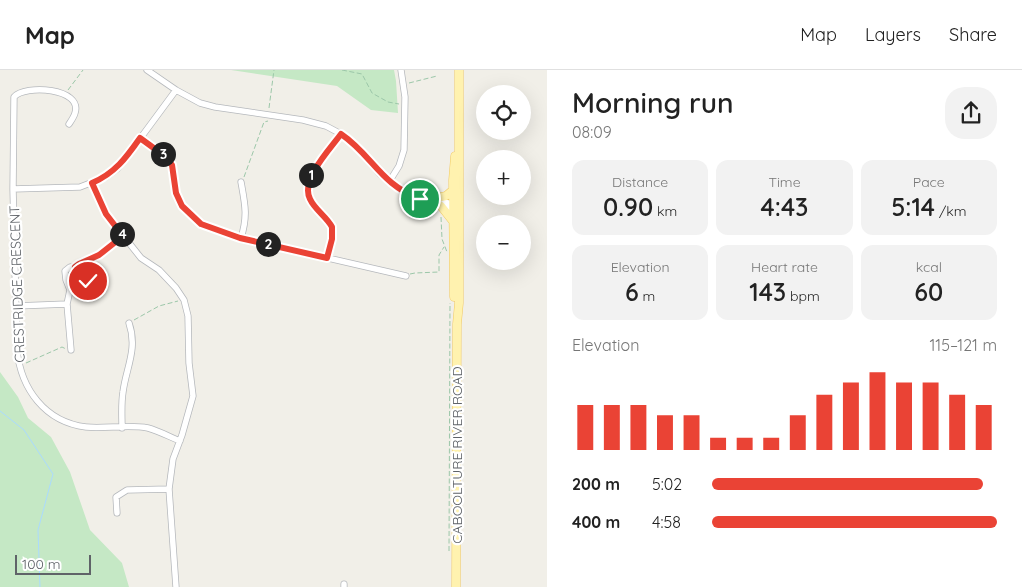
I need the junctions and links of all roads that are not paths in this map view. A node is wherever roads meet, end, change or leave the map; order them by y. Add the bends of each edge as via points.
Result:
1 (147, 70) edge
2 (401, 70) edge
3 (459, 70) edge
4 (176, 90) junction
5 (69, 124) dead end
6 (458, 129) junction
7 (341, 134) junction
8 (140, 138) junction
9 (241, 182) road end
10 (389, 182) junction
11 (92, 183) junction
12 (14, 188) junction
13 (453, 190) junction
14 (420, 199) junction
15 (432, 199) junction
16 (456, 206) junction
17 (441, 208) junction
18 (453, 221) junction
19 (240, 238) junction
20 (327, 258) junction
21 (406, 276) road end
22 (70, 290) junction
23 (67, 304) junction
24 (16, 306) junction
25 (129, 323) road end
26 (457, 324) junction
27 (72, 350) road end
28 (122, 428) junction
29 (180, 441) junction
30 (169, 489) junction
31 (117, 513) dead end
32 (176, 587) edge
33 (456, 587) edge

1 - 4 street
2 - 10 street via 404,150
3 - 6 main road, CABOOLTURE RIVER ROAD
4 - 7 street via 207,105 311,121
4 - 8 street
5 - 12 street, CRESTRIDGE CRESCENT via 76,108 65,94 26,91 14,97
6 - 13 main road, CABOOLTURE RIVER ROAD
6 - 16 main road, CABOOLTURE RIVER ROAD
7 - 10 street
7 - 20 street via 311,175 307,188 311,201 332,227
8 - 11 street via 117,169
8 - 19 street via 172,165 176,193 182,206 201,224
9 - 19 street via 246,209
10 - 14 street
11 - 12 street via 70,188
11 - 29 street via 106,214 123,236 141,258 159,270 184,300 193,396
12 - 24 street, CRESTRIDGE CRESCENT
13 - 15 main road via 446,196
13 - 16 main road, CABOOLTURE RIVER ROAD
14 - 15 street
14 - 17 street
15 - 16 street
16 - 17 street
16 - 18 main road, CABOOLTURE RIVER ROAD
16 - 26 main road, CABOOLTURE RIVER ROAD
17 - 18 main road
18 - 26 main road, CABOOLTURE RIVER ROAD via 452,265
19 - 20 street
20 - 21 street
22 - 22 street via 65,271 75,267 88,284
22 - 23 street
23 - 24 street
23 - 27 street
24 - 28 street, CRESTRIDGE CRESCENT via 19,366 25,384 40,405 70,424
25 - 28 street via 132,359 123,392
26 - 33 main road, CABOOLTURE RIVER ROAD
28 - 29 street, CRESTRIDGE CRESCENT via 147,428
29 - 30 street
30 - 31 street via 127,490 116,497
30 - 32 street

